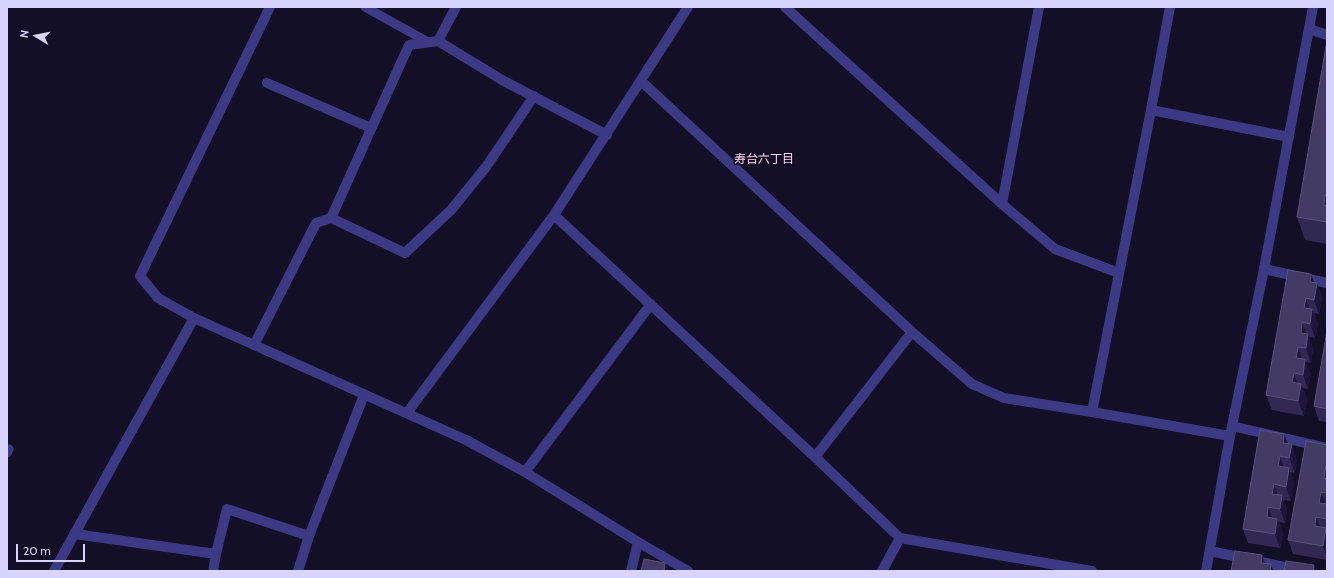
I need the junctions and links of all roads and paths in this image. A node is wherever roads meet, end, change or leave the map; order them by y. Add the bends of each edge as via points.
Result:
1 (270, 7) edge
2 (365, 7) edge
3 (456, 7) edge
4 (688, 7) edge
5 (785, 7) edge
6 (1039, 7) edge
7 (1170, 7) edge
8 (1313, 7) edge
9 (1309, 29) junction
10 (1327, 35) edge
11 (433, 42) junction
12 (642, 81) junction
13 (267, 83) dead end
14 (534, 96) junction
15 (1151, 110) junction
16 (371, 128) junction
17 (607, 135) junction
18 (1289, 136) junction
19 (1002, 204) junction
20 (554, 215) junction
21 (331, 218) junction
22 (1264, 269) junction
23 (1119, 273) junction
24 (1327, 283) edge
25 (651, 304) junction
26 (194, 318) junction
27 (912, 332) junction
28 (254, 344) junction
29 (364, 395) junction
30 (1092, 412) junction
31 (407, 413) junction
32 (1232, 426) junction
33 (1230, 436) junction
34 (1327, 448) edge
35 (7, 449) edge
36 (7, 453) edge
37 (815, 457) junction
38 (525, 472) junction
39 (75, 534) junction
40 (309, 536) junction
41 (900, 538) junction
42 (638, 542) junction
43 (1210, 551) junction
44 (216, 554) junction
45 (1068, 569) edge
46 (54, 571) edge
47 (213, 571) edge
48 (298, 571) edge
49 (631, 571) edge
50 (688, 571) edge
51 (882, 571) edge
52 (1092, 571) edge
53 (1206, 571) edge
54 (1303, 571) edge

1 - 26 street via 140,276 158,298
2 - 11 lane
3 - 11 street
4 - 12 street
5 - 19 street
6 - 19 street
7 - 15 street
8 - 9 street
9 - 10 street
9 - 18 street
11 - 14 street
11 - 16 street via 408,45
12 - 17 street
12 - 27 street
13 - 16 street
14 - 17 street
14 - 21 street via 486,168 451,210 405,253
15 - 18 street
15 - 23 street
16 - 21 street
17 - 20 street
18 - 22 street
19 - 23 street via 1055,250
20 - 25 street
20 - 31 street
21 - 28 street via 316,223
22 - 24 street
22 - 32 street
23 - 30 street
25 - 37 street
25 - 38 street
26 - 28 street
26 - 39 street
27 - 30 street via 972,384 1004,398
27 - 37 street
28 - 29 street
29 - 31 street
29 - 40 street
30 - 33 street
31 - 38 street via 466,440
32 - 33 street
32 - 34 street
33 - 43 street
35 - 36 lane
37 - 41 street
38 - 42 street
39 - 44 street
39 - 46 street
40 - 44 street via 227,509
40 - 48 street
41 - 45 street
41 - 51 street
42 - 49 street
42 - 50 street
43 - 53 street
43 - 54 street
44 - 47 street
45 - 52 street

